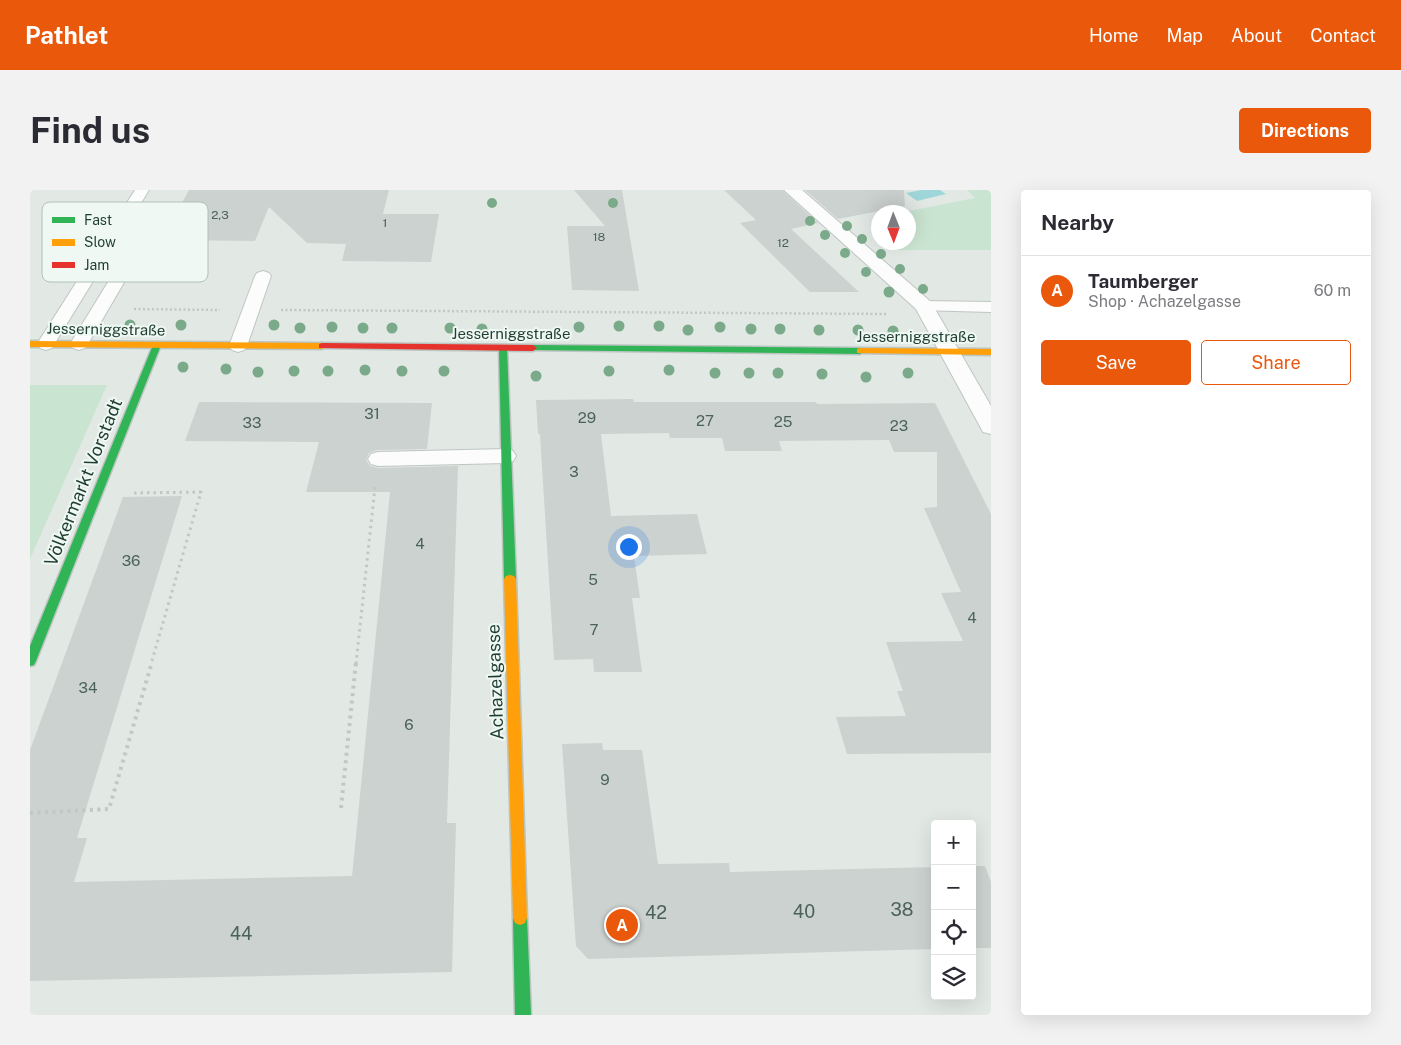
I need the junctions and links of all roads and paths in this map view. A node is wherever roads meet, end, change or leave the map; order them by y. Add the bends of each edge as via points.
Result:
1 (142, 190) edge
2 (792, 190) edge
3 (134, 202) edge
4 (263, 276) dead end
5 (80, 282) edge
6 (116, 282) edge
7 (991, 307) edge
8 (100, 309) junction
9 (251, 310) junction
10 (926, 310) junction
11 (38, 344) edge
12 (79, 344) junction
13 (157, 345) junction
14 (238, 346) junction
15 (503, 348) junction
16 (949, 351) junction
17 (991, 352) edge
18 (991, 426) edge
19 (506, 456) junction
20 (378, 460) joint
21 (98, 493) junction
22 (30, 661) edge
23 (341, 808) dead end
24 (30, 813) edge
25 (523, 1015) edge

1 - 3 lane
2 - 10 street
4 - 9 lane
5 - 11 lane
6 - 8 lane
7 - 10 lane
8 - 9 path
8 - 12 lane
9 - 10 path
9 - 14 lane
10 - 16 street
11 - 12 street, Jesserniggstraße
12 - 13 street, Jesserniggstraße
13 - 14 street, Jesserniggstraße
13 - 21 street, Völkermarkt Vorstadt
14 - 15 street, Jesserniggstraße
15 - 16 street, Jesserniggstraße
15 - 19 street, Achazelgasse
16 - 17 street, Jesserniggstraße
16 - 18 street
19 - 20 lane
19 - 25 street, Achazelgasse
20 - 23 path
21 - 22 street, Völkermarkt Vorstadt
21 - 24 path via 201,492 109,809

